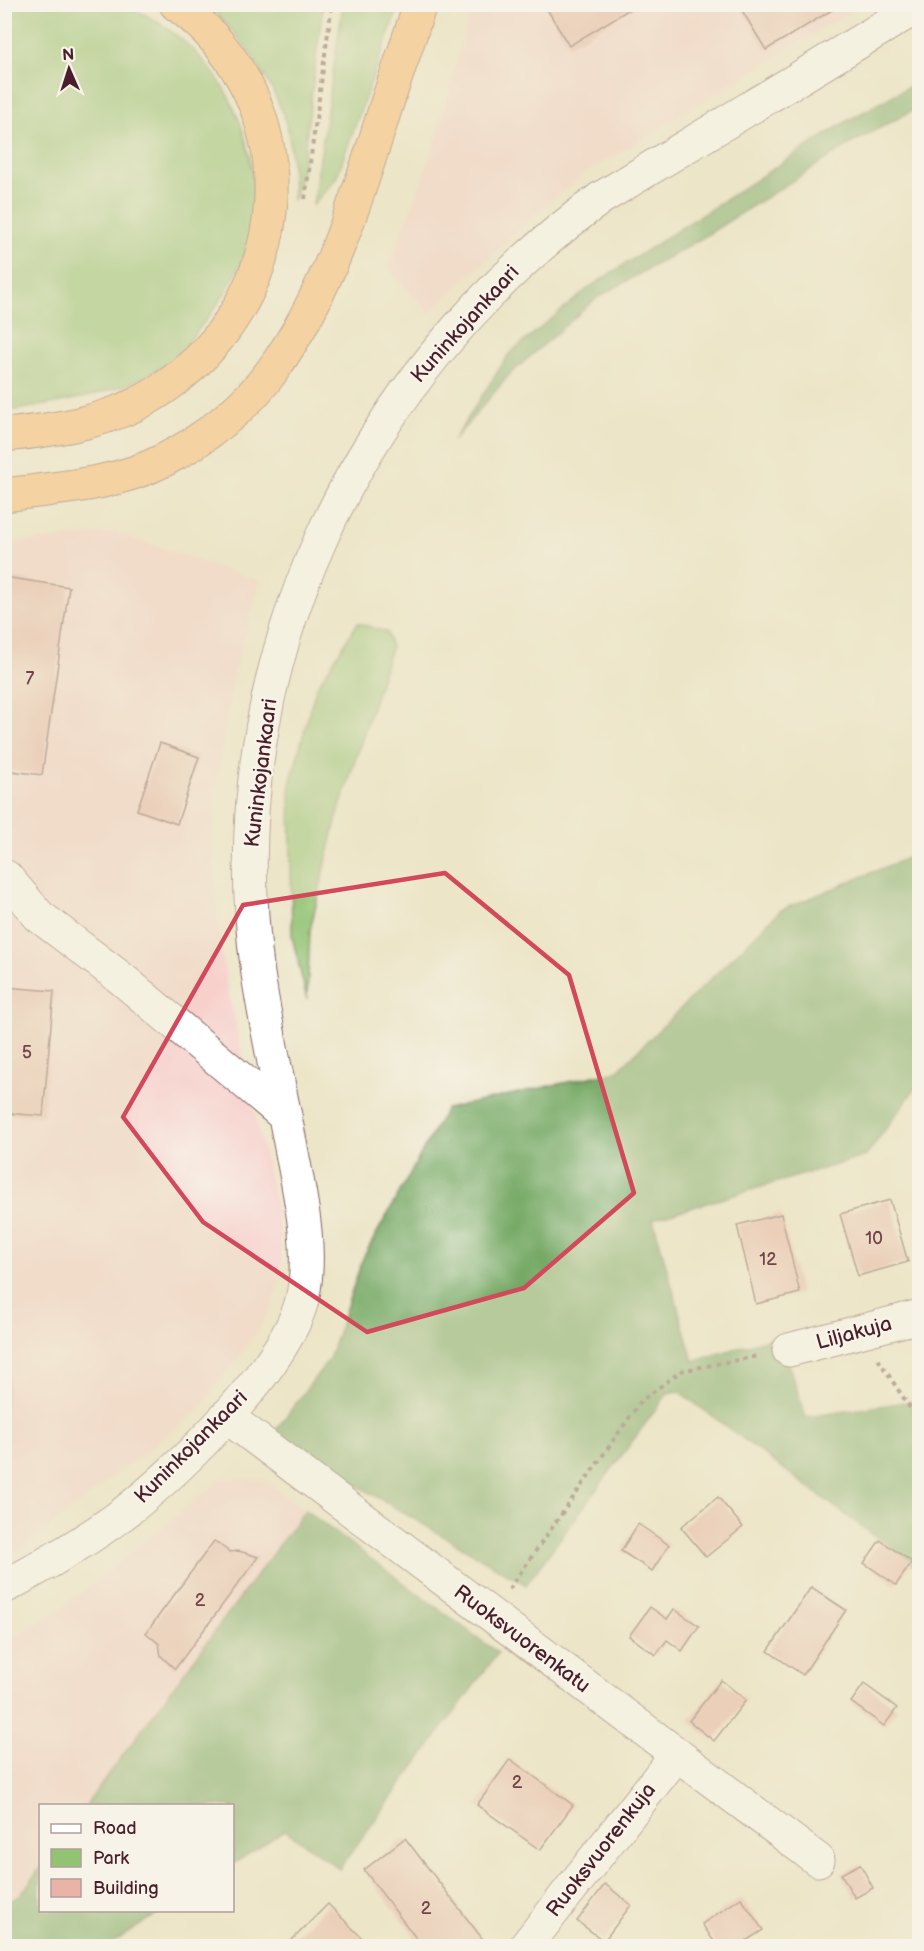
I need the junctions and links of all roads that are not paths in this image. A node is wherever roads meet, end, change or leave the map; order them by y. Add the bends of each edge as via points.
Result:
1 (176, 4) edge
2 (420, 4) edge
3 (920, 5) edge
4 (4, 435) edge
5 (4, 495) edge
6 (6, 877) dead end
7 (285, 1116) junction
8 (920, 1316) edge
9 (789, 1350) road end
10 (226, 1416) junction
11 (4, 1587) edge
12 (676, 1754) junction
13 (818, 1860) dead end
14 (526, 1947) edge

1 - 4 highway via 198,20 235,64 258,108 267,140 272,170 271,207 252,278 216,341 159,392 72,426
2 - 5 highway via 353,207 310,310 272,372 224,420 163,461 105,480
3 - 7 street, Kuninkojankaari via 601,198 558,230 516,266 439,347 359,462 317,547 298,598 268,697 258,755 251,847 252,914
6 - 7 street via 39,916 122,979
7 - 10 street, Kuninkojankaari via 305,1237 302,1302 278,1351
8 - 9 street, Liljakuja
10 - 11 street, Kuninkojankaari via 123,1513
10 - 12 street, Ruoksvuorenkatu
12 - 13 street, Ruoksvuorenkatu
12 - 14 street, Ruoksvuorenkuja

